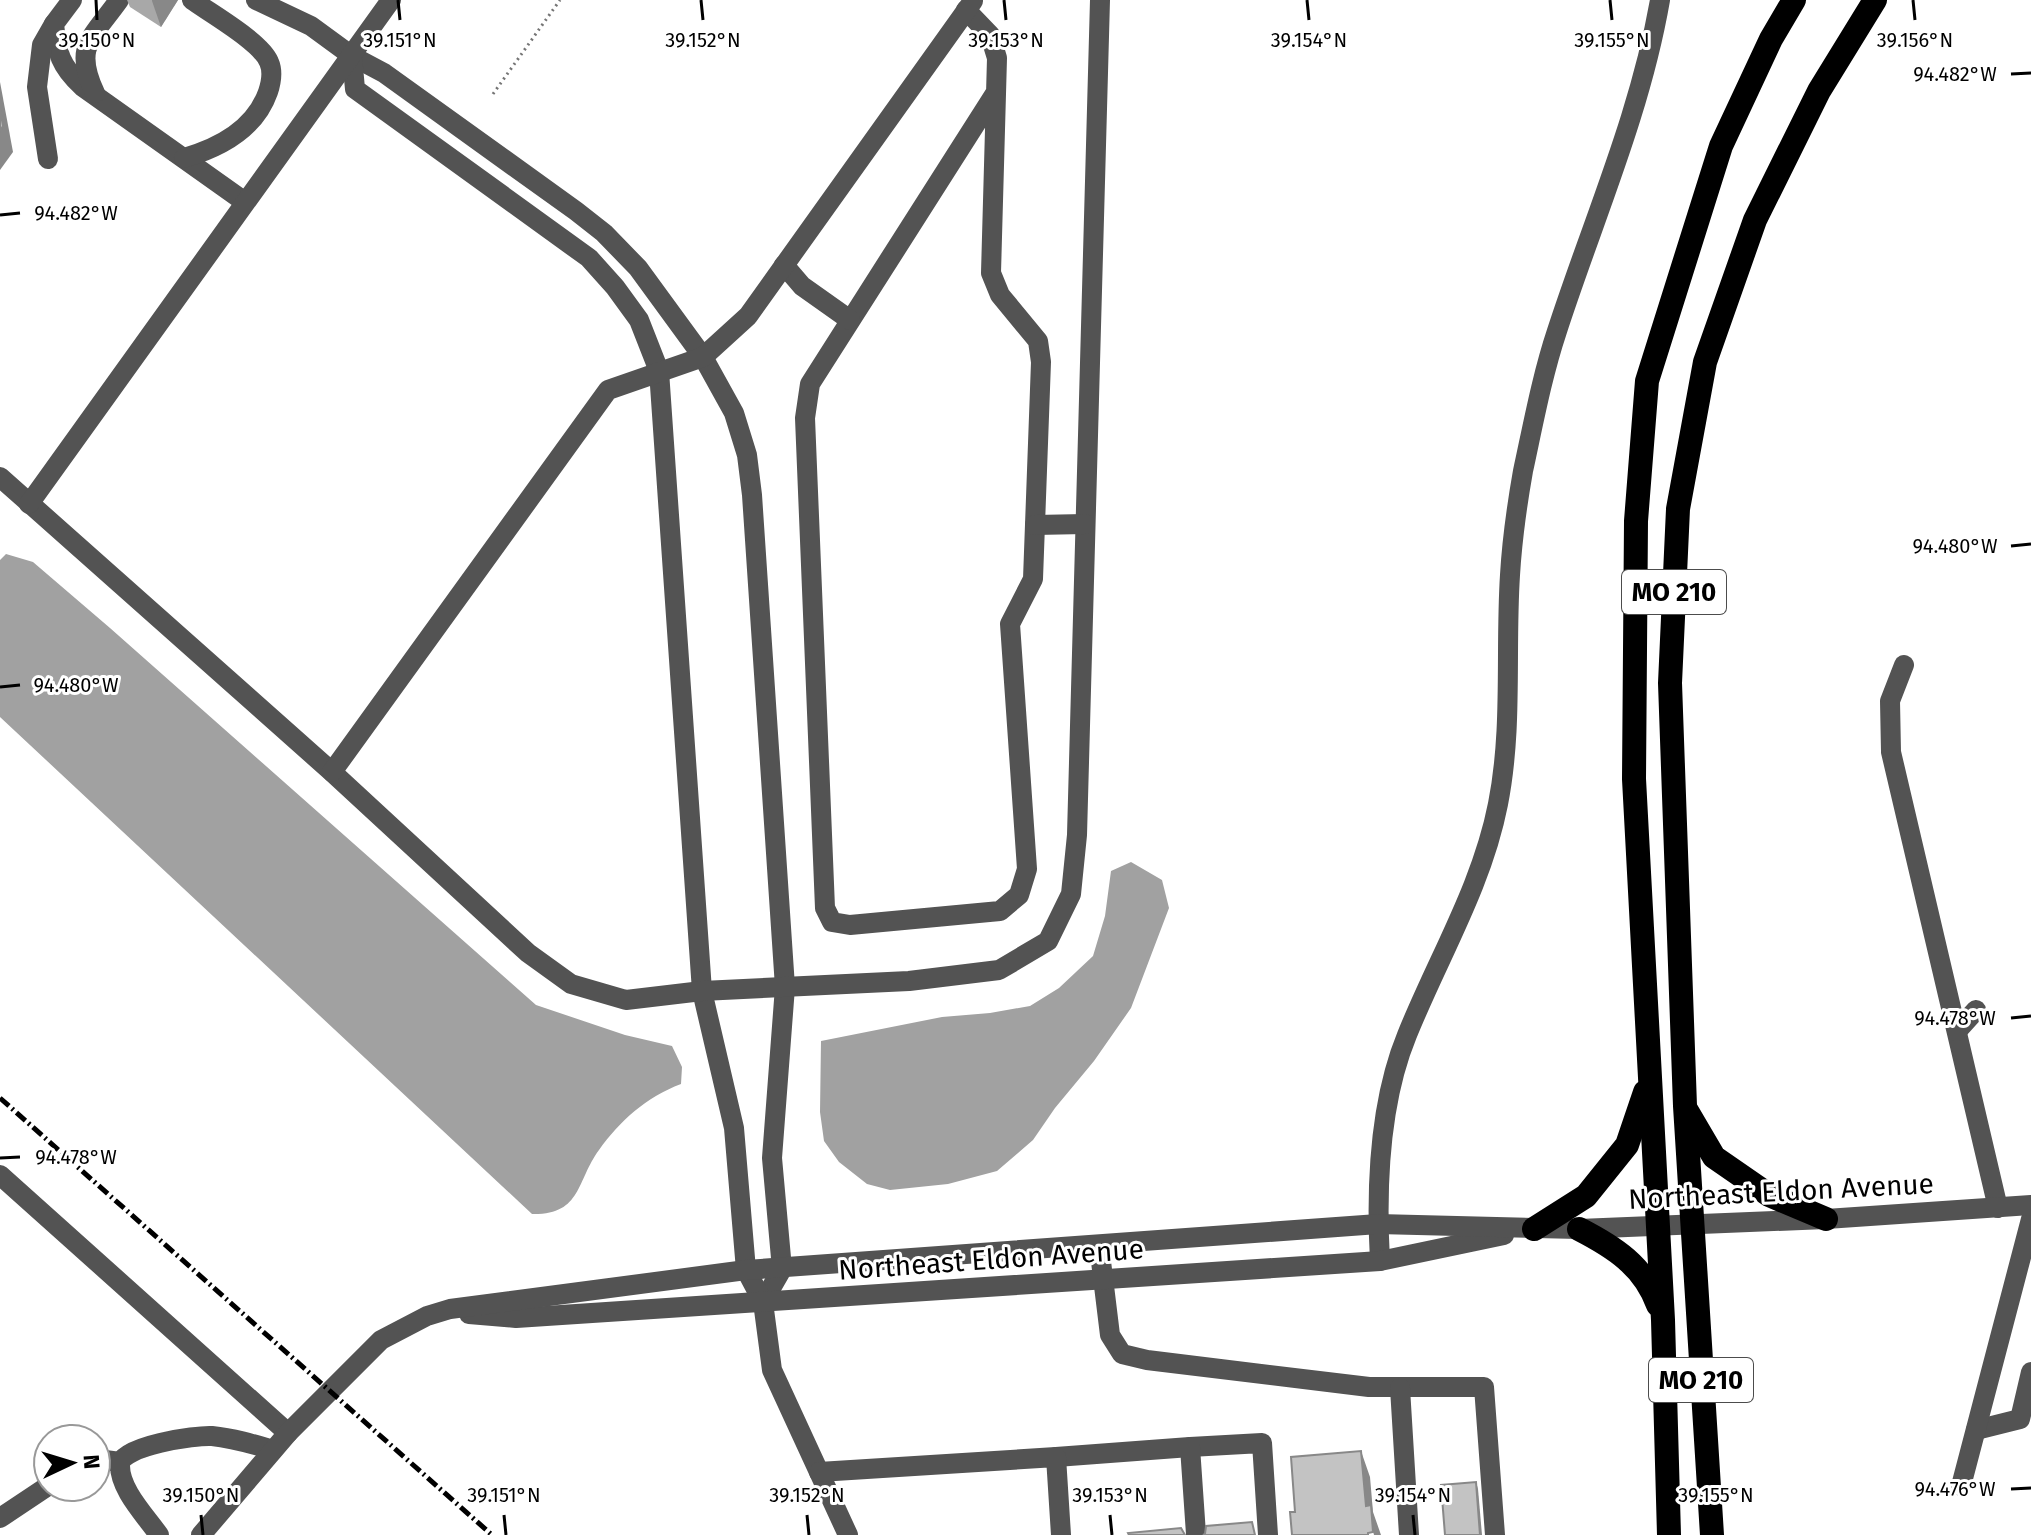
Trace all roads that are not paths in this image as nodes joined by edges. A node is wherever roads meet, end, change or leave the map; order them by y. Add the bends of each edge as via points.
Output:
1 (72, 0) edge
2 (119, 0) edge
3 (192, 0) edge
4 (256, 0) edge
5 (391, 0) edge
6 (1100, 0) edge
7 (1660, 0) edge
8 (1794, 0) edge
9 (1875, 0) edge
10 (970, 5) edge
11 (54, 24) junction
12 (352, 56) junction
13 (996, 92) junction
14 (97, 97) junction
15 (184, 158) junction
16 (48, 159) dead end
17 (245, 202) junction
18 (784, 265) junction
19 (850, 320) junction
20 (703, 357) junction
21 (659, 371) junction
22 (0, 477) edge
23 (29, 504) junction
24 (1085, 524) junction
25 (1035, 525) junction
26 (1904, 665) dead end
27 (332, 772) junction
28 (785, 987) junction
29 (702, 991) junction
30 (1976, 1010) dead end
31 (1957, 1031) junction
32 (1650, 1078) junction
33 (1685, 1106) junction
34 (0, 1175) edge
35 (2031, 1205) edge
36 (1998, 1208) junction
37 (1826, 1219) junction
38 (2031, 1219) edge
39 (1378, 1224) junction
40 (1691, 1225) junction
41 (1658, 1227) junction
42 (1534, 1229) junction
43 (1579, 1229) junction
44 (1099, 1245) junction
45 (1380, 1261) junction
46 (2026, 1265) edge
47 (782, 1269) junction
48 (746, 1270) junction
49 (1102, 1280) junction
50 (763, 1302) junction
51 (450, 1309) junction
52 (1663, 1320) junction
53 (2031, 1372) edge
54 (1400, 1388) junction
55 (1976, 1430) junction
56 (288, 1433) junction
57 (1190, 1447) junction
58 (273, 1450) junction
59 (1056, 1457) junction
60 (112, 1461) edge
61 (120, 1462) junction
62 (819, 1472) junction
63 (1961, 1486) dead end
64 (32, 1497) edge
65 (0, 1518) edge
66 (1196, 1534) edge
67 (159, 1535) edge
68 (201, 1535) edge
69 (848, 1535) edge
70 (1061, 1535) edge
71 (1268, 1535) edge
72 (1409, 1535) edge
73 (1495, 1535) edge
74 (1669, 1535) edge
75 (1712, 1535) edge

1 - 11 street
2 - 14 street via 85,47 84,70
3 - 15 street via 252,42 269,62 271,80 264,104 249,122 227,141
4 - 12 street via 311,26
5 - 12 street
6 - 24 street
7 - 39 street via 1638,100 1556,334 1540,395 1510,575 1508,728 1498,805 1479,874 1405,1038 1384,1119
8 - 32 highway, MO 210 via 1721,146 1647,381 1636,521 1634,779
9 - 33 highway, MO 210 via 1819,91 1755,220 1705,362 1678,509 1670,683
10 - 13 street via 990,35 997,58
10 - 18 street
11 - 14 street via 57,51 68,73
11 - 16 street via 42,45 37,87
12 - 17 street
12 - 20 street via 384,73 604,233 638,268
12 - 21 street via 355,89 589,258 639,320
13 - 19 street
13 - 25 street via 991,273 1000,295 1038,341
14 - 15 street
15 - 17 street
17 - 23 street
18 - 19 street via 802,286
18 - 20 street via 748,316
19 - 25 street via 810,384 805,418 825,908 832,922 850,925 1000,911 1019,895 1027,869 1010,624 1033,579
20 - 21 street
20 - 28 street via 734,413 747,455
21 - 27 street via 608,390
21 - 29 street
22 - 23 street
23 - 27 street
24 - 25 street
24 - 28 street via 1077,835 1071,894 1048,941 999,970
26 - 31 street via 1890,701 1891,752
27 - 29 street via 528,953 571,984 626,1000
28 - 29 street
28 - 47 street via 772,1158
29 - 48 street via 734,1128
30 - 31 street
31 - 36 street
32 - 41 highway, MO 210
32 - 42 highway via 1627,1145 1586,1196
33 - 37 highway via 1714,1157 1769,1195
33 - 40 highway, MO 210
34 - 56 street
35 - 36 street, Northeast Eldon Avenue
36 - 37 street, Northeast Eldon Avenue
37 - 40 street, Northeast Eldon Avenue
38 - 46 street
39 - 42 street, Northeast Eldon Avenue
39 - 44 street, Northeast Eldon Avenue
39 - 45 street
40 - 41 street, Northeast Eldon Avenue
40 - 75 highway, MO 210
41 - 43 street, Northeast Eldon Avenue
41 - 52 highway, MO 210
42 - 43 street, Northeast Eldon Avenue
42 - 45 street, Northeast Eldon Avenue
43 - 52 highway via 1610,1244 1641,1273
44 - 47 street, Northeast Eldon Avenue
44 - 49 street
45 - 49 street, Northeast Eldon Avenue
46 - 55 street
47 - 48 street, Northeast Eldon Avenue
47 - 50 street
48 - 50 street
48 - 51 street, Northeast Eldon Avenue
49 - 50 street, Northeast Eldon Avenue
49 - 54 street via 1110,1335 1122,1354
50 - 51 street, Northeast Eldon Avenue via 516,1318
50 - 62 street via 772,1370
51 - 56 street, Northeast Eldon Avenue via 381,1340
52 - 74 highway, MO 210
53 - 55 street via 2020,1419
54 - 72 street
54 - 73 street via 1484,1387
55 - 63 street
56 - 58 street, Northeast Eldon Avenue
57 - 59 street
57 - 66 street
57 - 71 street via 1262,1443
58 - 61 street via 207,1435 138,1448
58 - 68 street, Northeast Eldon Avenue
59 - 62 street
59 - 70 street
60 - 61 street
61 - 67 street via 123,1483
62 - 69 street
64 - 65 street

